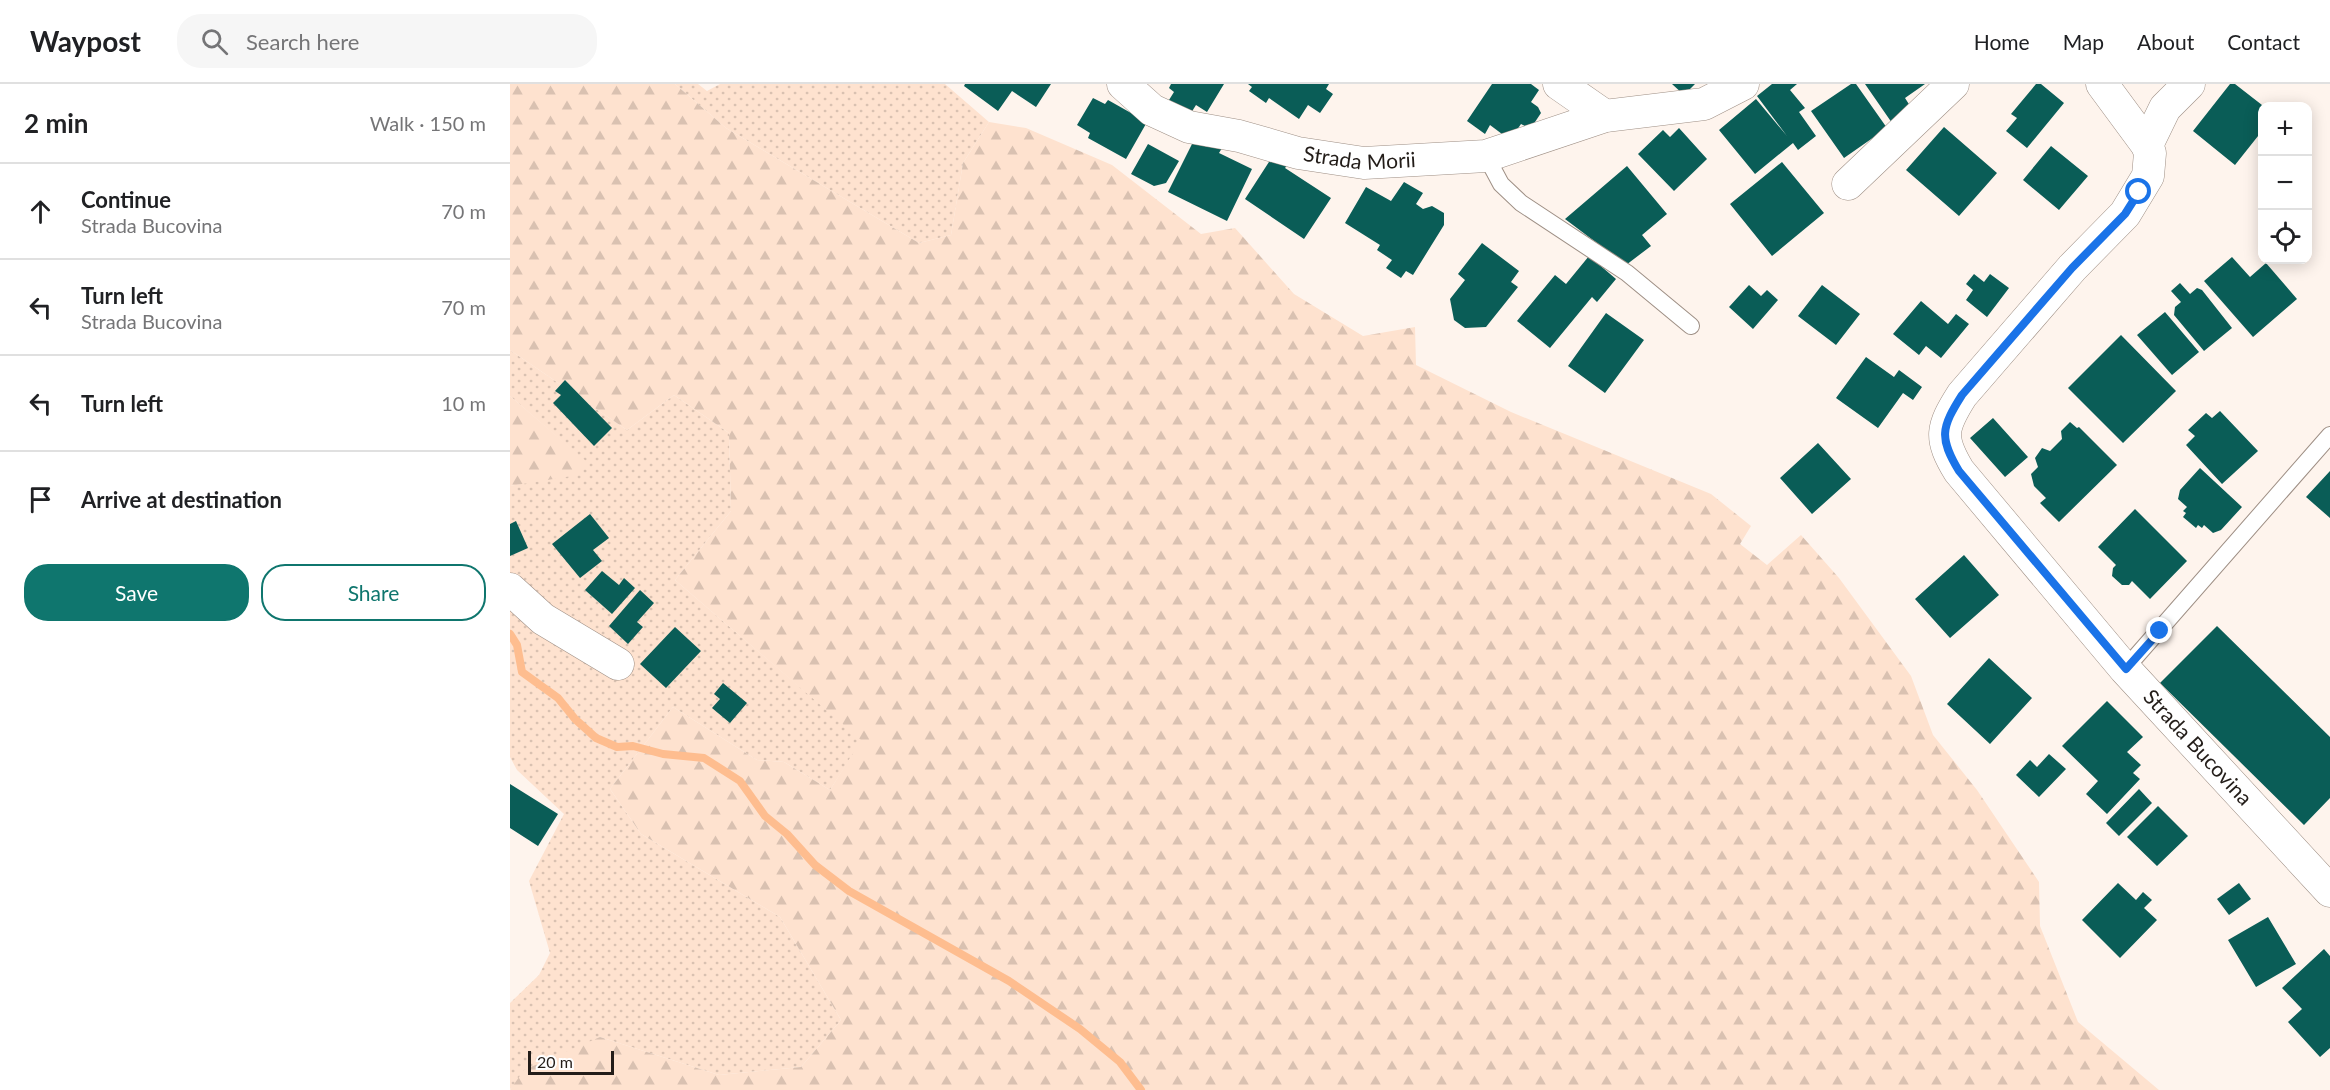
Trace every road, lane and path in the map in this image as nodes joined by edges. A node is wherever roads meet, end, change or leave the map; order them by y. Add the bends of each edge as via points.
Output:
1 (1123, 84) edge
2 (1559, 84) edge
3 (1743, 84) edge
4 (1953, 84) edge
5 (2102, 84) edge
6 (2189, 84) edge
7 (1605, 116) junction
8 (2147, 145) junction
9 (1486, 156) junction
10 (1848, 184) dead end
11 (1690, 326) dead end
12 (2330, 435) edge
13 (510, 589) edge
14 (618, 664) dead end
15 (2126, 669) junction
16 (2330, 891) edge

1 - 9 street, Strada Morii via 1152,110 1189,127 1298,153 1364,163
2 - 7 street
3 - 7 street, Strada Morii via 1704,104
4 - 10 street
5 - 8 street
6 - 8 street, Strada Bucovina via 2165,108
7 - 9 street, Strada Morii
8 - 15 street, Strada Bucovina via 2148,176 2125,214 2072,268 1962,395 1943,437 1959,471
9 - 11 lane via 1501,184 1521,202 1627,273
12 - 15 lane
13 - 14 street via 543,619
15 - 16 street, Strada Bucovina

